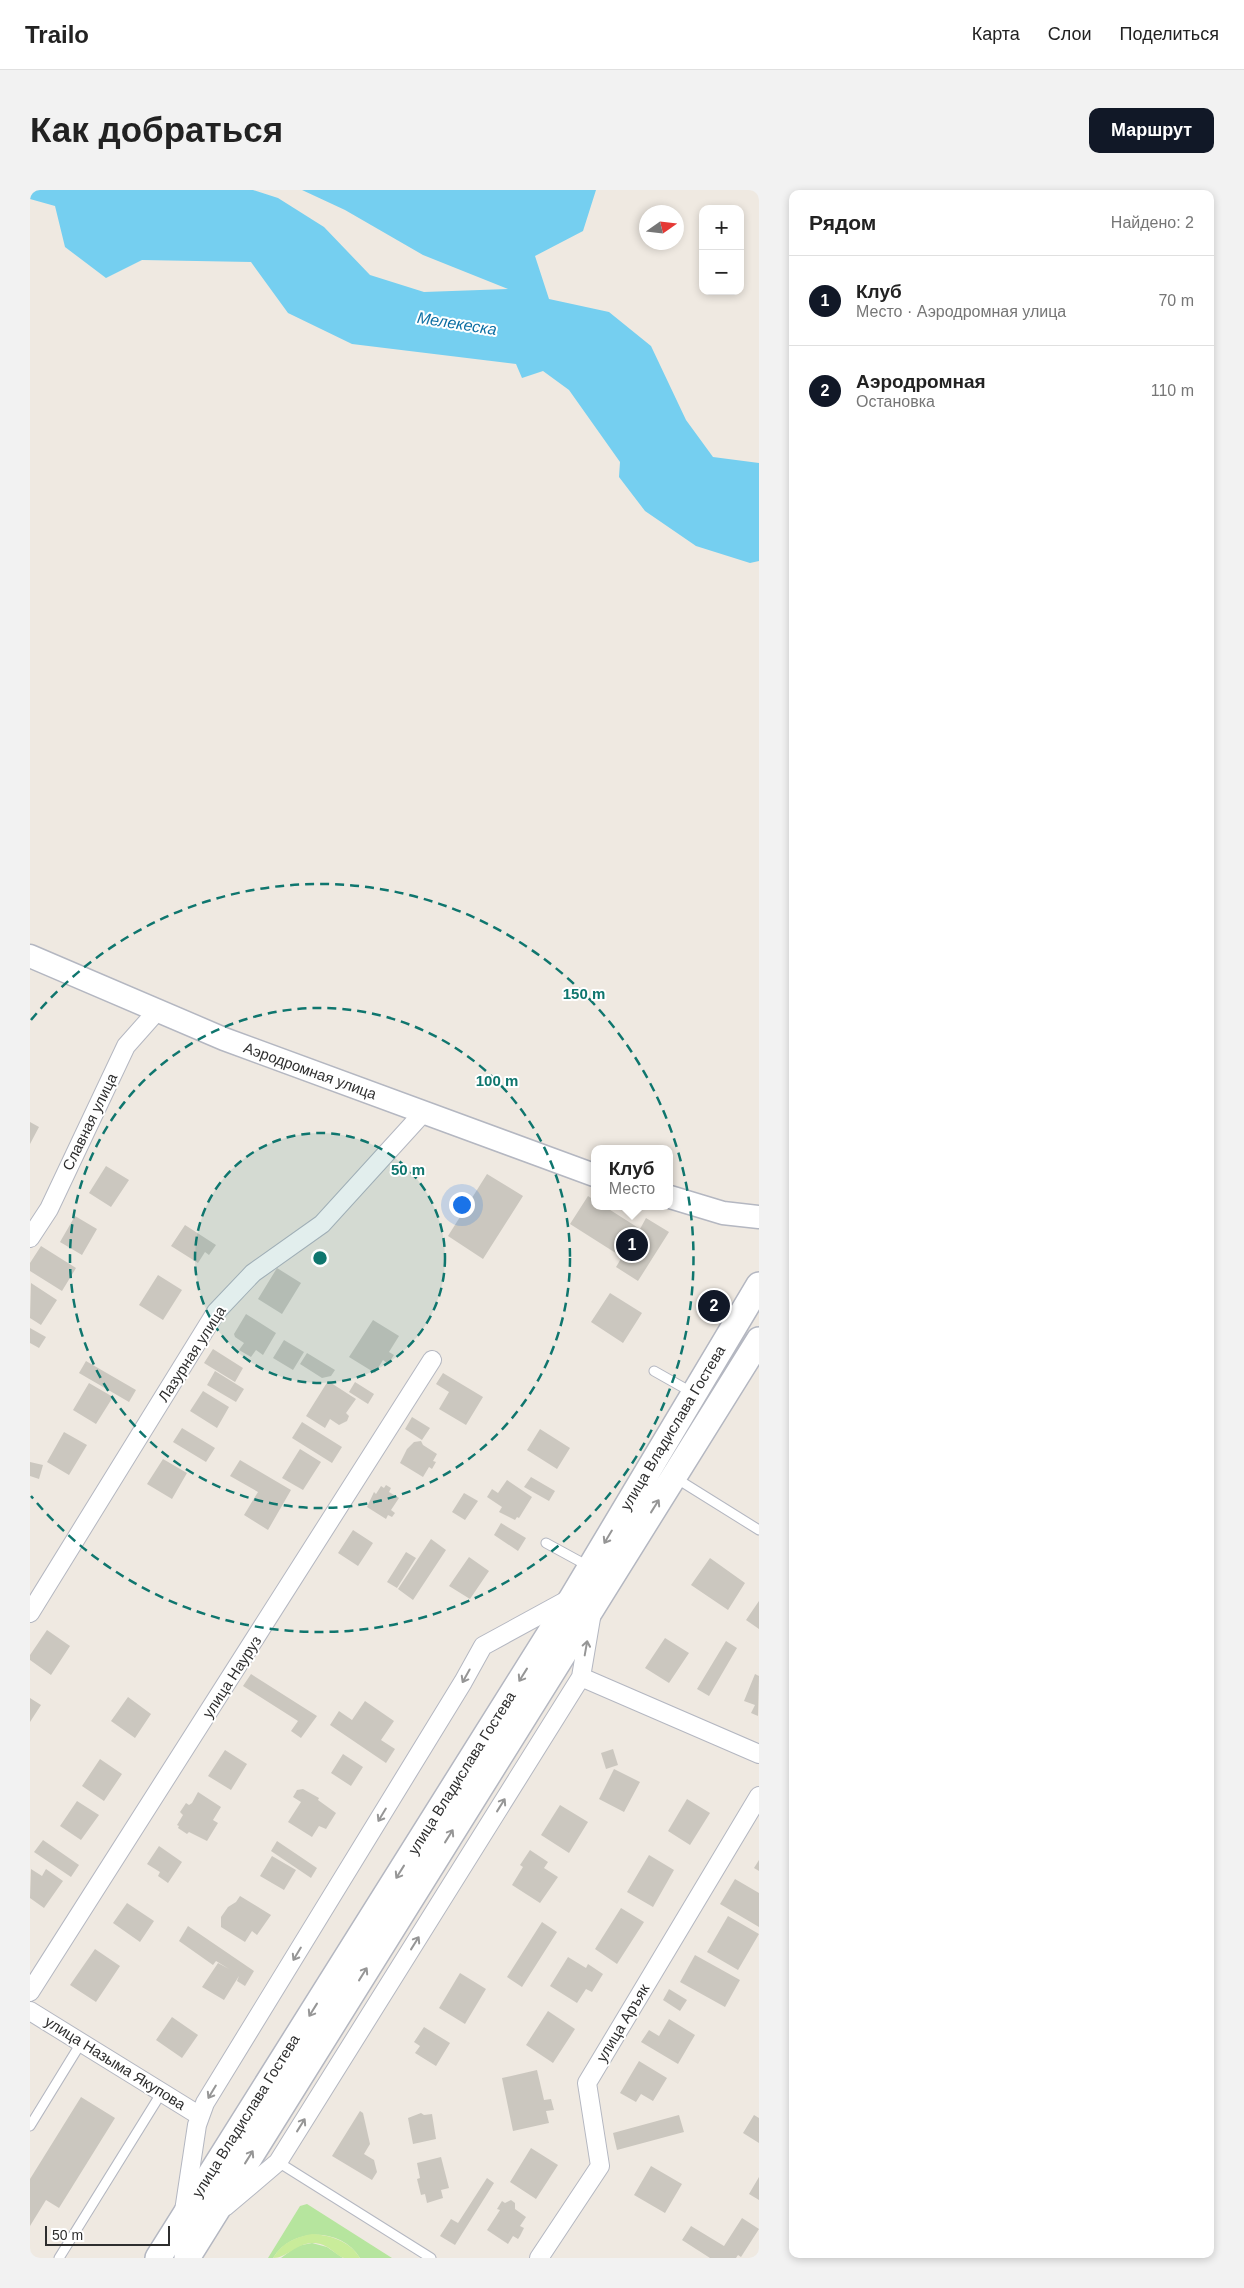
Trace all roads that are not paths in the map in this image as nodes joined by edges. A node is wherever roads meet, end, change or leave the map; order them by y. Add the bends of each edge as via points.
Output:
1 (30, 956) edge
2 (158, 1010) junction
3 (423, 1113) junction
4 (591, 1174) edge
5 (673, 1198) edge
6 (759, 1217) edge
7 (30, 1238) edge
8 (759, 1285) edge
9 (759, 1340) edge
10 (432, 1360) dead end
11 (654, 1371) dead end
12 (694, 1394) junction
13 (673, 1477) junction
14 (759, 1530) edge
15 (546, 1543) dead end
16 (590, 1567) junction
17 (582, 1601) junction
18 (30, 1613) edge
19 (581, 1677) junction
20 (759, 1754) edge
21 (759, 1796) edge
22 (30, 1992) edge
23 (30, 2011) edge
24 (81, 2042) junction
25 (162, 2092) junction
26 (200, 2116) junction
27 (30, 2126) edge
28 (278, 2162) junction
29 (183, 2218) junction
30 (208, 2222) junction
31 (59, 2258) edge
32 (158, 2258) edge
33 (187, 2258) edge
34 (431, 2258) edge
35 (539, 2258) edge

1 - 2 street, Аэродромная улица
2 - 3 street, Аэродромная улица via 224,1039
2 - 7 street, Славная улица via 126,1046 48,1209
3 - 4 street, Аэродромная улица
3 - 18 street, Лазурная улица via 322,1224 253,1273 216,1312
5 - 6 street via 723,1213
8 - 12 main road, улица Владислава Гостева
9 - 13 main road, улица Владислава Гостева
10 - 22 street, улица Науруз
11 - 12 lane
12 -> 16 main road, улица Владислава Гостева
13 - 14 lane
17 -> 13 main road, улица Владислава Гостева
15 - 16 lane
16 - 17 main road, улица Владислава Гостева
19 -> 17 street
17 -> 26 street via 483,1646
17 -> 29 main road, улица Владислава Гостева
30 -> 17 main road, улица Владислава Гостева
19 - 20 street
28 -> 19 street
21 - 35 street, улица Аръяк via 587,2083 600,2166
23 - 24 street, улица Назыма Якупова
24 - 25 street, улица Назыма Якупова
24 - 27 lane
25 - 26 street, улица Назыма Якупова
25 - 31 lane
26 - 29 street
28 - 30 street
28 - 34 lane
29 - 32 main road, улица Владислава Гостева
30 - 33 main road, улица Владислава Гостева

